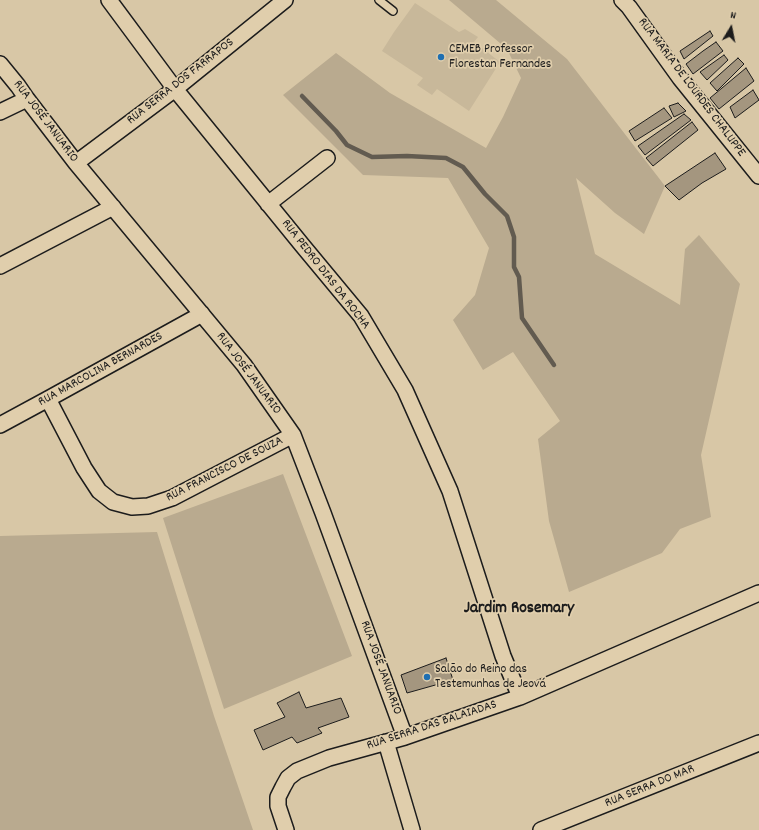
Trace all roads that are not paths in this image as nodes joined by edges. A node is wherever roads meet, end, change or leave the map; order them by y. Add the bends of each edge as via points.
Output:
1 (109, 0) edge
2 (285, 0) edge
3 (379, 0) edge
4 (622, 0) edge
5 (393, 11) dead end
6 (0, 64) edge
7 (175, 89) junction
8 (27, 99) junction
9 (0, 112) edge
10 (327, 158) dead end
11 (76, 163) junction
12 (759, 176) edge
13 (268, 204) junction
14 (113, 207) junction
15 (0, 266) edge
16 (202, 314) junction
17 (48, 399) junction
18 (0, 425) edge
19 (293, 436) junction
20 (759, 593) edge
21 (520, 697) junction
22 (405, 737) junction
23 (386, 742) junction
24 (759, 743) edge
25 (286, 830) edge
26 (412, 830) edge
27 (541, 830) edge

1 - 7 street, RUA PEDRO DIAS DA ROCHA
2 - 7 street, RUA SERRA DOS FARRAPOS
3 - 5 lane
4 - 12 street, RUA MARIA DE LOURDES CHALUPPE via 680,78
6 - 8 street, RUA JOSÉ JANUARIO
7 - 11 street, RUA SERRA DOS FARRAPOS
7 - 13 street, RUA PEDRO DIAS DA ROCHA
8 - 9 street
8 - 11 street, RUA JOSÉ JANUARIO
10 - 13 street
11 - 14 street, RUA JOSÉ JANUARIO
13 - 21 street, RUA PEDRO DIAS DA ROCHA via 361,316 405,390 450,492 503,656
14 - 15 street
14 - 16 street, RUA JOSÉ JANUARIO
16 - 17 street, RUA MARCOLINA BERNARDES
16 - 19 street, RUA JOSÉ JANUARIO via 244,365
17 - 18 street, RUA MARCOLINA BERNARDES
17 - 19 street, RUA FRANCISCO DE SOUZA via 99,491 113,502 132,507 148,506 172,498
19 - 22 street, RUA JOSÉ JANUARIO
20 - 21 street, RUA SERRA DAS BALAIADAS
21 - 22 street, RUA SERRA DAS BALAIADAS
22 - 23 street, RUA SERRA DAS BALAIADAS
23 - 25 street, RUA SERRA DAS BALAIADAS via 329,758 297,771 288,778 278,797 278,806
23 - 26 street
24 - 27 street, RUA SERRA DO MAR

